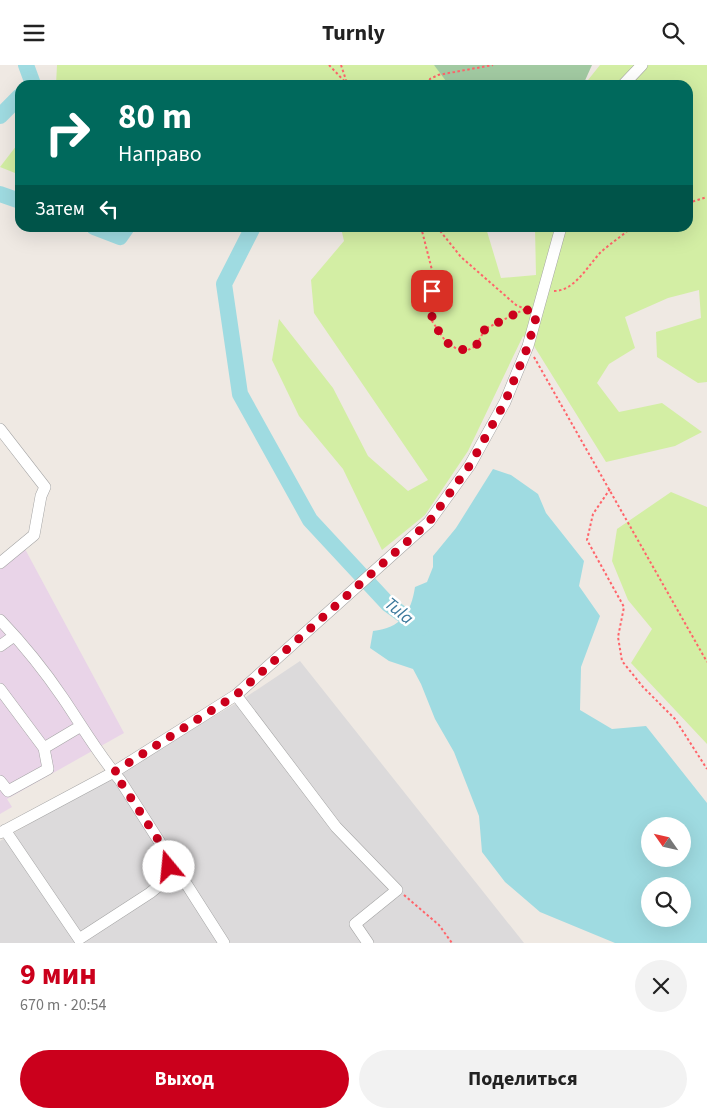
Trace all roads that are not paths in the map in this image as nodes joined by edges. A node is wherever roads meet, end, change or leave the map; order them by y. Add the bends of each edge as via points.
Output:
1 (642, 65) edge
2 (627, 80) edge
3 (560, 232) edge
4 (0, 429) edge
5 (0, 563) edge
6 (0, 620) edge
7 (14, 635) junction
8 (0, 646) edge
9 (0, 689) edge
10 (236, 695) junction
11 (81, 726) junction
12 (44, 748) junction
13 (114, 772) junction
14 (0, 781) edge
15 (3, 831) edge
16 (170, 858) junction
17 (224, 943) edge
18 (368, 943) edge

1 - 2 street
3 - 10 street via 528,346 505,402 470,465 429,522
4 - 5 street via 45,487 34,535
6 - 7 street
7 - 8 street
7 - 11 street
9 - 12 street
10 - 13 street
10 - 18 street via 336,827 397,890 355,924
11 - 12 street
11 - 13 street
12 - 14 street via 48,769 8,791
13 - 15 street
13 - 16 street
15 - 16 street via 79,939 161,884
16 - 17 street

